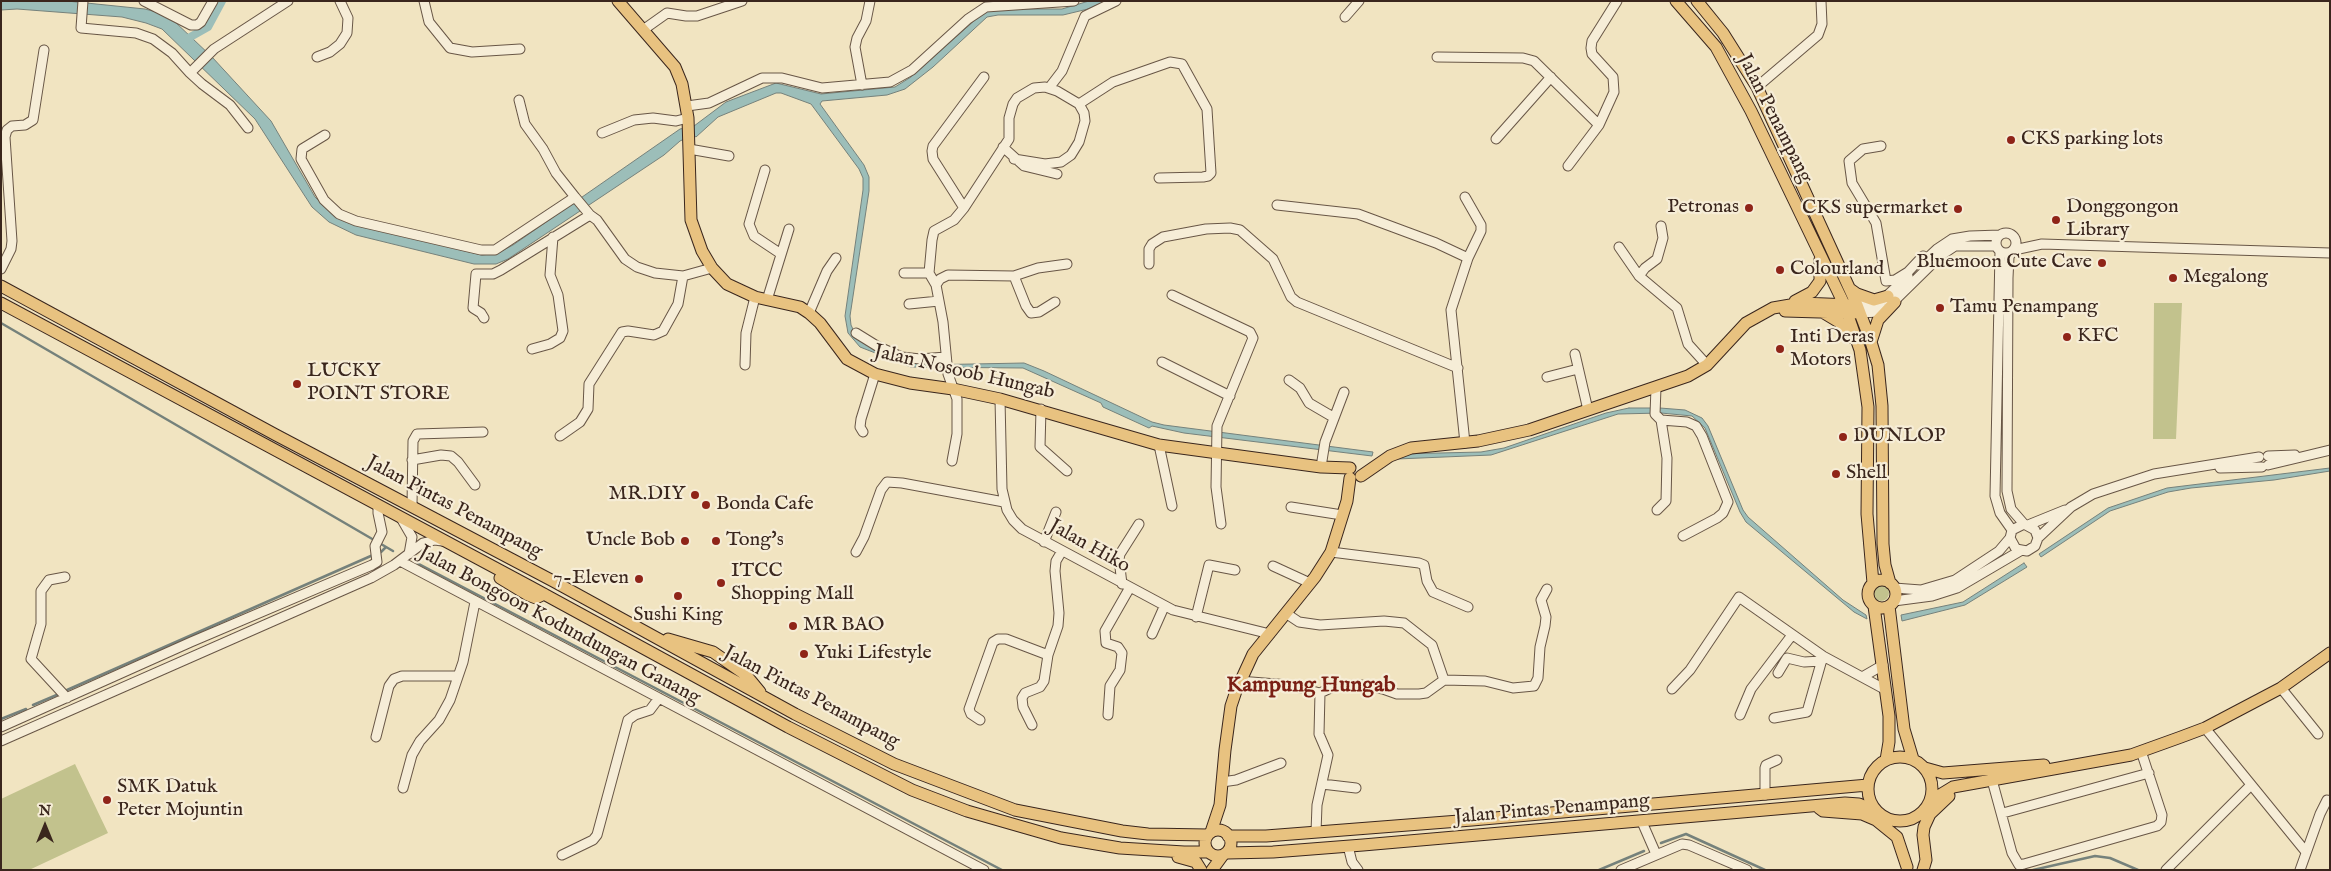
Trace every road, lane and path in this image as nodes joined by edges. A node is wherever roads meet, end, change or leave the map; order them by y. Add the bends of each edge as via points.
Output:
1 (83, 1) edge
2 (144, 1) edge
3 (213, 1) edge
4 (288, 1) edge
5 (340, 1) edge
6 (424, 1) edge
7 (618, 1) edge
8 (742, 1) edge
9 (870, 1) edge
10 (1074, 1) edge
11 (1116, 1) edge
12 (1359, 1) edge
13 (1617, 1) edge
14 (1676, 1) edge
15 (1697, 1) edge
16 (1821, 1) edge
17 (1345, 18) dead end
18 (643, 30) junction
19 (44, 50) dead end
20 (520, 50) dead end
21 (317, 57) dead end
22 (1437, 57) dead end
23 (193, 71) junction
24 (984, 77) dead end
25 (1551, 78) junction
26 (862, 85) junction
27 (1757, 87) junction
28 (1050, 88) junction
29 (519, 100) dead end
30 (1079, 104) junction
31 (688, 116) junction
32 (1599, 125) junction
33 (248, 128) dead end
34 (602, 133) dead end
35 (325, 135) dead end
36 (1496, 138) dead end
37 (689, 145) junction
38 (1881, 146) dead end
39 (1003, 147) junction
40 (729, 156) dead end
41 (1014, 158) junction
42 (1568, 166) dead end
43 (766, 170) dead end
44 (1057, 174) dead end
45 (1159, 178) dead end
46 (575, 197) junction
47 (1466, 197) dead end
48 (1277, 205) dead end
49 (964, 208) junction
50 (588, 213) junction
51 (1662, 226) dead end
52 (789, 229) dead end
53 (1984, 235) junction
54 (2000, 235) junction
55 (2012, 235) junction
56 (553, 237) junction
57 (1816, 242) junction
58 (2042, 244) junction
59 (1619, 247) dead end
60 (1998, 248) junction
61 (2013, 251) junction
62 (2330, 252) edge
63 (781, 254) junction
64 (1923, 256) dead end
65 (836, 258) dead end
66 (1468, 258) junction
67 (1067, 264) dead end
68 (1150, 264) dead end
69 (712, 268) junction
70 (1, 269) edge
71 (904, 273) dead end
72 (929, 273) junction
73 (683, 276) junction
74 (1014, 276) junction
75 (1639, 276) junction
76 (1841, 281) junction
77 (936, 285) junction
78 (1, 286) edge
79 (1172, 294) dead end
80 (755, 298) junction
81 (1891, 299) junction
82 (767, 300) junction
83 (939, 301) junction
84 (1, 302) edge
85 (1054, 302) dead end
86 (909, 304) dead end
87 (1787, 304) junction
88 (1846, 308) junction
89 (1859, 309) junction
90 (1820, 311) junction
91 (809, 312) junction
92 (1754, 317) junction
93 (484, 318) dead end
94 (856, 333) dead end
95 (1857, 342) junction
96 (1871, 342) junction
97 (532, 349) dead end
98 (1575, 354) dead end
99 (946, 359) junction
100 (1162, 362) dead end
101 (745, 365) dead end
102 (1707, 365) junction
103 (1458, 368) junction
104 (1578, 369) junction
105 (875, 374) junction
106 (1547, 377) dead end
107 (1289, 380) dead end
108 (1656, 388) junction
109 (953, 389) junction
110 (1344, 392) dead end
111 (1230, 396) junction
112 (1000, 399) junction
113 (1041, 410) junction
114 (1588, 410) junction
115 (1656, 413) junction
116 (1333, 417) junction
117 (483, 432) dead end
118 (863, 432) dead end
119 (560, 436) dead end
120 (1465, 443) junction
121 (1159, 444) junction
122 (1216, 450) junction
123 (2330, 450) edge
124 (412, 460) junction
125 (952, 461) dead end
126 (1323, 463) junction
127 (1067, 471) dead end
128 (1354, 474) junction
129 (474, 485) dead end
130 (1004, 502) junction
131 (378, 506) junction
132 (412, 506) junction
133 (1172, 506) dead end
134 (1291, 507) dead end
135 (2071, 507) junction
136 (1657, 510) dead end
137 (1056, 512) dead end
138 (1342, 515) junction
139 (400, 517) junction
140 (1139, 524) dead end
141 (1221, 524) dead end
142 (2026, 524) junction
143 (2011, 534) junction
144 (1683, 536) dead end
145 (2038, 538) junction
146 (1044, 542) junction
147 (449, 543) junction
148 (1062, 551) junction
149 (2020, 551) junction
150 (856, 552) dead end
151 (1331, 552) junction
152 (409, 554) junction
153 (400, 561) junction
154 (1273, 566) dead end
155 (529, 568) junction
156 (1234, 570) dead end
157 (65, 577) dead end
158 (1310, 583) junction
159 (1873, 583) junction
160 (1892, 585) junction
161 (1126, 586) junction
162 (1547, 589) dead end
163 (544, 594) junction
164 (475, 602) junction
165 (1892, 603) junction
166 (1874, 606) junction
167 (1164, 607) junction
168 (1468, 608) dead end
169 (1287, 614) junction
170 (1196, 617) junction
171 (650, 634) junction
172 (1152, 634) dead end
173 (1270, 634) junction
174 (1792, 635) junction
175 (191, 642) junction
176 (705, 649) junction
177 (2330, 653) edge
178 (200, 654) junction
179 (1048, 655) junction
180 (689, 656) junction
181 (1822, 659) junction
182 (1884, 665) junction
183 (1778, 673) dead end
184 (695, 675) junction
185 (458, 676) junction
186 (1864, 676) junction
187 (1444, 680) junction
188 (1239, 681) junction
189 (2280, 688) junction
190 (1672, 689) dead end
191 (1886, 690) junction
192 (83, 692) junction
193 (1320, 692) junction
194 (763, 696) junction
195 (67, 698) junction
196 (659, 698) junction
197 (89, 702) junction
198 (1740, 714) dead end
199 (1108, 715) dead end
200 (1774, 718) dead end
201 (980, 720) dead end
202 (1032, 725) dead end
203 (1, 727) edge
204 (2205, 728) junction
205 (2318, 734) dead end
206 (376, 737) dead end
207 (1, 741) edge
208 (2140, 751) junction
209 (1913, 759) junction
210 (1777, 760) dead end
211 (1886, 760) junction
212 (1281, 763) dead end
213 (1925, 768) junction
214 (2149, 773) junction
215 (1992, 780) junction
216 (1222, 782) junction
217 (1980, 782) junction
218 (1322, 784) junction
219 (1868, 785) junction
220 (2251, 785) junction
221 (402, 788) dead end
222 (1356, 788) dead end
223 (1765, 795) junction
224 (2329, 799) edge
225 (1930, 801) junction
226 (1220, 805) junction
227 (1815, 805) junction
228 (1922, 812) junction
229 (2003, 813) junction
230 (1881, 814) junction
231 (1642, 822) junction
232 (1316, 832) junction
233 (1210, 833) junction
234 (1227, 834) junction
235 (1348, 846) junction
236 (1132, 849) junction
237 (1208, 852) junction
238 (2306, 852) junction
239 (1225, 854) junction
240 (1656, 854) junction
241 (562, 856) dead end
242 (1907, 868) edge
243 (984, 870) edge
244 (1201, 870) edge
245 (1212, 870) edge
246 (1358, 870) edge
247 (1621, 870) edge
248 (1747, 870) edge
249 (1921, 870) edge
250 (2166, 870) edge
251 (2300, 870) edge

1 - 23 street via 81,28 136,33 154,38
2 - 3 street via 191,26 201,22
4 - 23 street via 214,49
5 - 21 street via 348,18 347,33 330,52
6 - 20 street via 429,22 450,48 472,52
7 - 18 main road, Jalan Nosoob Hungab
8 - 18 street via 698,16 667,13
9 - 26 street via 855,48
10 - 26 street via 986,7 977,11 898,80
11 - 28 street via 1085,16 1062,71
12 - 17 street
13 - 32 street via 1592,41 1592,54 1615,82 1611,102
14 - 57 main road, Jalan Penampang via 1716,48 1751,110
15 - 27 main road, Jalan Penampang via 1723,33
16 - 27 street via 1822,24 1818,35
18 - 31 main road, Jalan Nosoob Hungab via 675,67
19 - 70 street via 34,120 12,126 5,137 12,241
22 - 25 street via 1529,59 1534,60
23 - 33 street via 230,105
24 - 49 street via 932,146 933,159
25 - 32 street
25 - 36 street
26 - 31 street via 822,88 782,78 762,78
27 - 76 main road, Jalan Penampang
28 - 30 street
28 - 39 street via 1034,88 1017,98 1010,111 1009,139
29 - 46 street via 525,124 556,174
30 - 41 street via 1085,121 1072,155 1061,162 1045,164
30 - 45 street via 1113,82 1161,64 1176,61 1182,64 1207,109 1211,173 1208,176
31 - 34 street via 676,121 634,120
31 - 37 main road, Jalan Nosoob Hungab
32 - 42 street
35 - 46 street via 302,149 300,159 324,200 339,214 356,221 481,250 495,250
37 - 40 street
37 - 69 main road, Jalan Nosoob Hungab via 691,220
38 - 64 street via 1863,150 1849,161 1852,183 1876,223 1886,281 1908,272
39 - 41 street
39 - 49 street
41 - 44 street via 1024,166
43 - 63 street via 749,224 754,236
46 - 50 street
47 - 66 street via 1481,225 1481,232
48 - 66 street via 1358,214
49 - 72 street via 954,220 934,231
50 - 56 street
50 - 73 street via 598,220 616,249 630,263 649,272
51 - 75 street via 1663,238 1656,259
52 - 63 street
53 - 54 street
53 - 60 street
53 - 81 street via 1960,237 1944,244
54 - 55 street
54 - 60 street
55 - 58 street
55 - 61 street via 2016,243
56 - 93 street via 493,274 476,274 473,308
56 - 97 street via 550,275 558,294 564,331 550,344
57 - 76 main road, Jalan Penampang
57 - 87 main road via 1822,265 1820,281 1812,292
58 - 61 street
58 - 62 street
59 - 75 street
60 - 61 street via 2006,253
60 - 81 street via 1962,245 1949,250
60 - 143 street via 1995,496
61 - 142 street via 2009,257 2008,278 2007,491 2011,509
63 - 82 street
65 - 91 street
66 - 103 street via 1450,310
67 - 74 street via 1038,268
68 - 103 street via 1149,250 1163,237 1193,231 1240,230 1273,259 1297,302
69 - 73 street
69 - 80 main road, Jalan Nosoob Hungab via 727,284
71 - 72 street
72 - 77 street
73 - 119 street via 678,304 663,331 654,335 622,332 589,384 588,409 580,422
74 - 77 street via 948,275
74 - 85 street via 1031,313 1039,312
75 - 102 street via 1677,308 1688,344
76 - 81 main road via 1857,294 1874,300
76 - 88 main road, Jalan Penampang
76 - 89 main road, Jalan Penampang
77 - 83 street
78 - 132 main road, Jalan Pintas Penampang
79 - 111 street via 1250,332 1253,338
80 - 82 main road, Jalan Nosoob Hungab
80 - 101 street via 746,333
81 - 89 street via 1879,312
81 - 96 main road via 1878,320
82 - 91 main road, Jalan Nosoob Hungab
83 - 86 street
83 - 99 street
84 - 131 main road, Jalan Pintas Penampang
87 - 88 main road
87 - 92 main road
88 - 89 main road
88 - 90 main road
88 - 95 main road, Jalan Penampang
89 - 96 main road, Jalan Penampang
90 - 92 main road via 1784,311
90 - 95 main road via 1846,327
91 - 105 main road, Jalan Nosoob Hungab via 847,359
92 - 102 main road
94 - 99 street via 902,357
95 - 159 main road, Jalan Penampang via 1864,368 1868,407 1867,505
96 - 160 main road, Jalan Penampang via 1878,364 1882,406 1883,544 1885,565
98 - 104 street
99 - 109 street
100 - 111 street
102 - 108 main road
103 - 120 street
104 - 106 street
104 - 114 street
105 - 109 main road, Jalan Nosoob Hungab
105 - 118 street via 861,418
107 - 116 street via 1300,388 1309,403
108 - 114 main road
108 - 115 street
109 - 112 main road, Jalan Nosoob Hungab
109 - 125 street via 957,434
110 - 116 street
111 - 122 street via 1217,426
112 - 113 main road, Jalan Nosoob Hungab
112 - 130 street, Jalan Hiko
113 - 121 main road, Jalan Nosoob Hungab
113 - 127 street via 1040,447
114 - 120 main road via 1529,430
115 - 136 street via 1667,458 1666,501
115 - 144 street via 1696,426 1728,502 1717,518
116 - 126 street via 1325,442
117 - 124 street via 417,434 413,441
120 - 128 main road via 1411,448
121 - 122 main road, Jalan Nosoob Hungab
121 - 133 street
122 - 126 main road, Jalan Nosoob Hungab
122 - 141 street
123 - 135 street via 2154,474 2092,494
124 - 129 street via 451,456
124 - 132 street
126 - 128 main road, Jalan Nosoob Hungab
128 - 138 main road
130 - 146 street, Jalan Hiko via 1022,530
130 - 150 street via 886,482
131 - 139 main road, Jalan Pintas Penampang
131 - 175 street via 382,532 375,546 377,562
132 - 155 main road, Jalan Pintas Penampang
134 - 138 street
135 - 142 street
135 - 145 street
137 - 146 street
138 - 151 main road
139 - 147 main road, Jalan Pintas Penampang
139 - 152 street via 412,537
140 - 161 street via 1120,554
142 - 143 street
142 - 145 street via 2035,530
143 - 149 street via 2013,546
143 - 160 street via 1999,552 1955,580 1920,590
145 - 149 street via 2032,549
146 - 148 street, Jalan Hiko
147 - 152 street via 429,540
147 - 163 main road, Jalan Pintas Penampang
148 - 161 street, Jalan Hiko
148 - 179 street via 1055,571 1058,626
149 - 165 street via 1952,590
151 - 158 main road
151 - 168 street via 1424,565 1433,592
152 - 153 street
153 - 164 street, Jalan Bongoon Kodundungan Ganang
153 - 178 street, Jalan Bongoon Kodundungan Ganang via 371,578
154 - 158 street
155 - 163 main road via 544,587
155 - 171 main road, Jalan Pintas Penampang
156 - 170 street via 1209,565
157 - 195 street via 49,580 41,590 41,624 31,659
158 - 169 main road
159 - 160 main road via 1881,580
159 - 166 main road via 1868,594
160 - 165 main road
161 - 167 street, Jalan Hiko
161 - 199 street via 1105,631 1106,643 1118,647 1122,653 1120,670 1110,686
162 - 187 street via 1541,600 1546,617 1538,678 1534,686 1513,688 1485,681
163 - 184 main road, Jalan Pintas Penampang
164 - 185 street
164 - 196 street, Jalan Bongoon Kodundungan Ganang
165 - 166 main road via 1882,608
165 - 209 main road via 1904,729
166 - 182 main road
167 - 170 street, Jalan Hiko
167 - 172 street
169 - 173 main road
169 - 187 street via 1298,622 1320,625 1404,623 1432,645
170 - 173 street, Jalan Hiko
171 - 176 main road
171 - 180 main road, Jalan Pintas Penampang
173 - 188 main road
174 - 181 street
174 - 190 street via 1739,597 1690,670
174 - 198 street via 1751,689
175 - 178 street
175 - 192 street
176 - 180 main road via 698,649
176 - 194 main road via 746,674
177 - 189 main road
178 - 197 street, Jalan Bongoon Kodundungan Ganang
179 - 201 street via 1006,639 993,642 969,709
179 - 202 street via 1042,685 1024,693 1022,698 1022,708
180 - 184 main road via 688,664
180 - 194 main road, Jalan Pintas Penampang
181 - 183 street via 1804,662 1786,658
181 - 186 street
181 - 200 street via 1807,712
182 - 186 street
182 - 191 main road
184 - 236 main road, Jalan Pintas Penampang via 788,727 921,794 1031,831
185 - 206 street via 402,676 394,679 389,686
185 - 221 street via 439,720 412,755
186 - 191 street
187 - 193 street via 1426,693 1419,694 1397,694 1361,686 1335,686
188 - 193 street via 1280,684
188 - 216 main road via 1231,706
189 - 204 main road
189 - 205 street
191 - 211 main road via 1890,730
192 - 195 street
192 - 197 street
193 - 218 street via 1319,734 1328,755
194 - 233 main road, Jalan Pintas Penampang via 894,764 1015,810 1122,831
195 - 203 street
196 - 241 street via 650,710 628,720 597,835
196 - 243 street, Jalan Bongoon Kodundungan Ganang
197 - 207 street, Jalan Bongoon Kodundungan Ganang
204 - 208 main road
204 - 220 street
208 - 213 main road via 2066,762 1943,773
208 - 214 street
208 - 215 main road via 2088,764
209 - 211 main road via 1895,757
209 - 213 main road
210 - 223 street via 1766,765
211 - 219 main road via 1871,774
212 - 216 street
213 - 225 main road via 1932,784
214 - 229 street
214 - 229 street via 2162,815 2157,826 2019,866 2012,853
215 - 217 main road
215 - 229 street
216 - 226 main road
217 - 225 main road via 1953,787
217 - 249 main road via 1975,788 1950,796 1930,814 1923,835 1926,860
218 - 222 street
218 - 232 street
219 - 223 main road, Jalan Pintas Penampang
219 - 230 main road via 1872,805
220 - 238 street
220 - 250 street
223 - 232 main road, Jalan Pintas Penampang
224 - 238 street
225 - 228 main road
226 - 233 main road
226 - 234 main road
227 - 230 main road, Jalan Pintas Penampang via 1859,804
227 - 231 main road, Jalan Pintas Penampang
227 - 242 main road via 1823,811 1862,814 1876,820 1896,837
228 - 230 main road via 1903,821
228 - 249 main road via 1916,844
230 - 242 main road via 1898,828
231 - 235 main road, Jalan Pintas Penampang
231 - 240 street
232 - 234 main road, Jalan Pintas Penampang via 1266,836
233 - 234 main road via 1218,830
233 - 237 main road via 1205,841
234 - 239 main road via 1230,846
235 - 239 main road, Jalan Pintas Penampang
235 - 246 street
236 - 237 main road, Jalan Pintas Penampang
236 - 244 main road via 1191,859
237 - 239 main road via 1216,856
238 - 251 street
239 - 245 main road
240 - 247 street
240 - 248 street via 1675,846 1689,845

